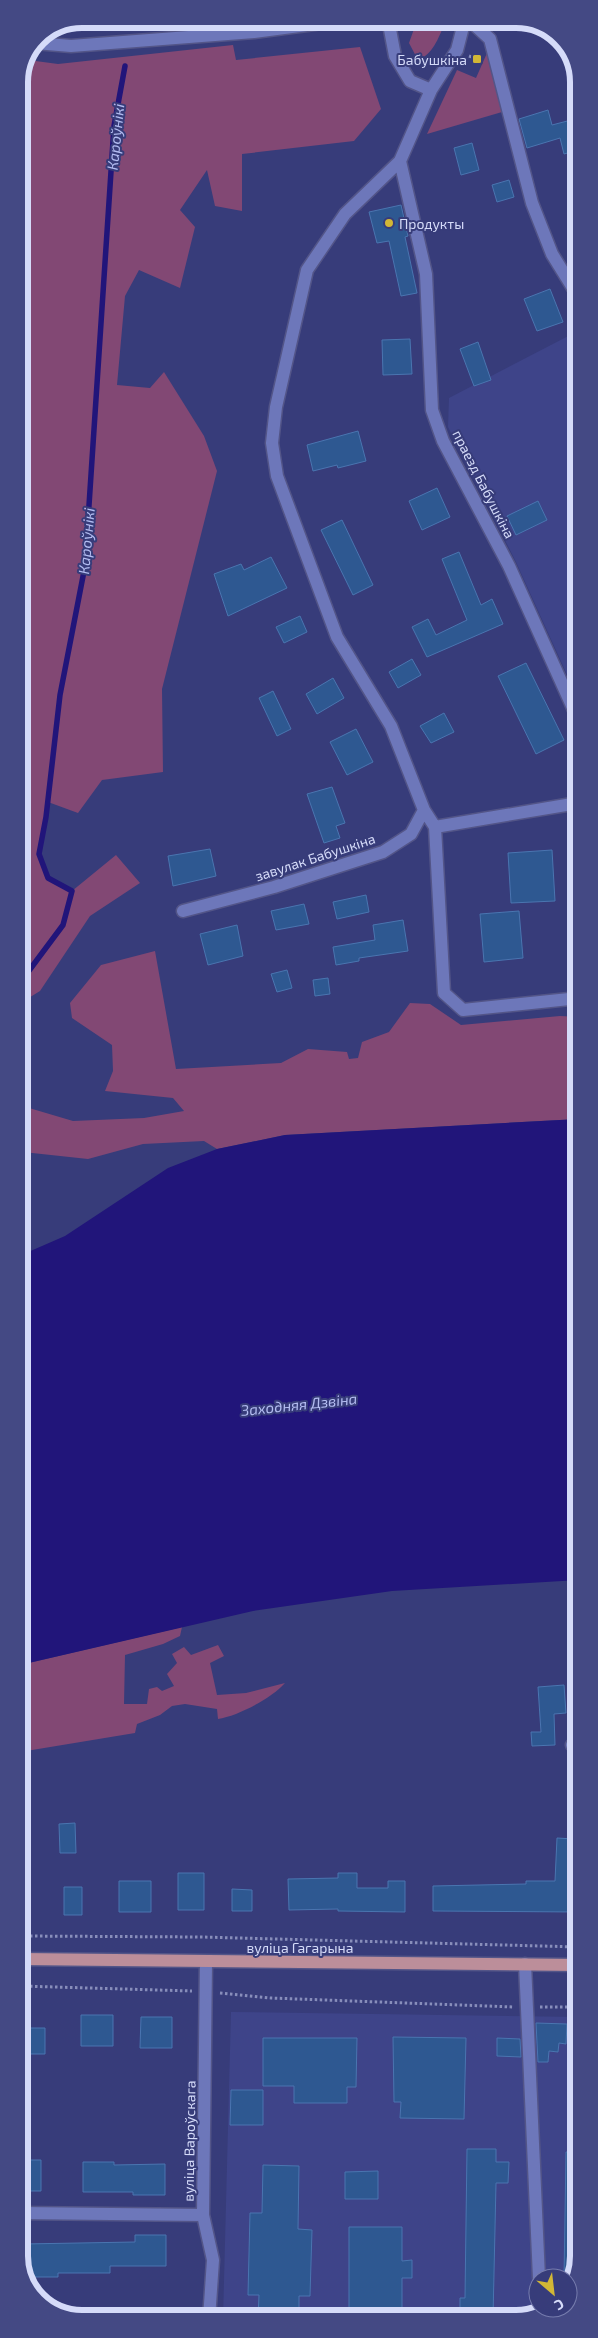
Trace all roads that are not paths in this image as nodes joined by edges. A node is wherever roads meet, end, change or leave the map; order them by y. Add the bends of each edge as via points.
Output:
1 (284, 28) edge
2 (390, 28) edge
3 (463, 28) edge
4 (477, 28) edge
5 (43, 44) edge
6 (431, 90) junction
7 (400, 161) junction
8 (570, 283) edge
9 (570, 701) edge
10 (570, 804) edge
11 (424, 810) junction
12 (435, 827) junction
13 (183, 911) dead end
14 (570, 999) edge
15 (28, 1960) edge
16 (206, 1962) junction
17 (526, 1964) junction
18 (570, 1965) edge
19 (28, 2213) edge
20 (203, 2215) junction
21 (539, 2268) edge
22 (210, 2310) edge

1 - 5 street via 71,46
2 - 6 street via 395,56 410,81
3 - 6 street via 457,50
4 - 8 street via 490,39 532,203 552,254
6 - 7 street
7 - 9 street, праезд Бабушкіна via 426,274 432,410 443,441 509,566
7 - 11 street via 345,214 307,270 276,407 272,443 277,476 337,637 391,726
10 - 12 street
11 - 12 street
11 - 13 street, завулак Бабушкіна via 411,834 383,852 274,887
12 - 14 street via 444,993 463,1010
15 - 16 main road, вуліца Гагарына
16 - 17 main road, вуліца Гагарына
16 - 20 street, вуліца Вароўскага
17 - 18 main road, вуліца Гагарына
17 - 21 street
19 - 20 street
20 - 22 street, вуліца Вароўскага via 213,2260

